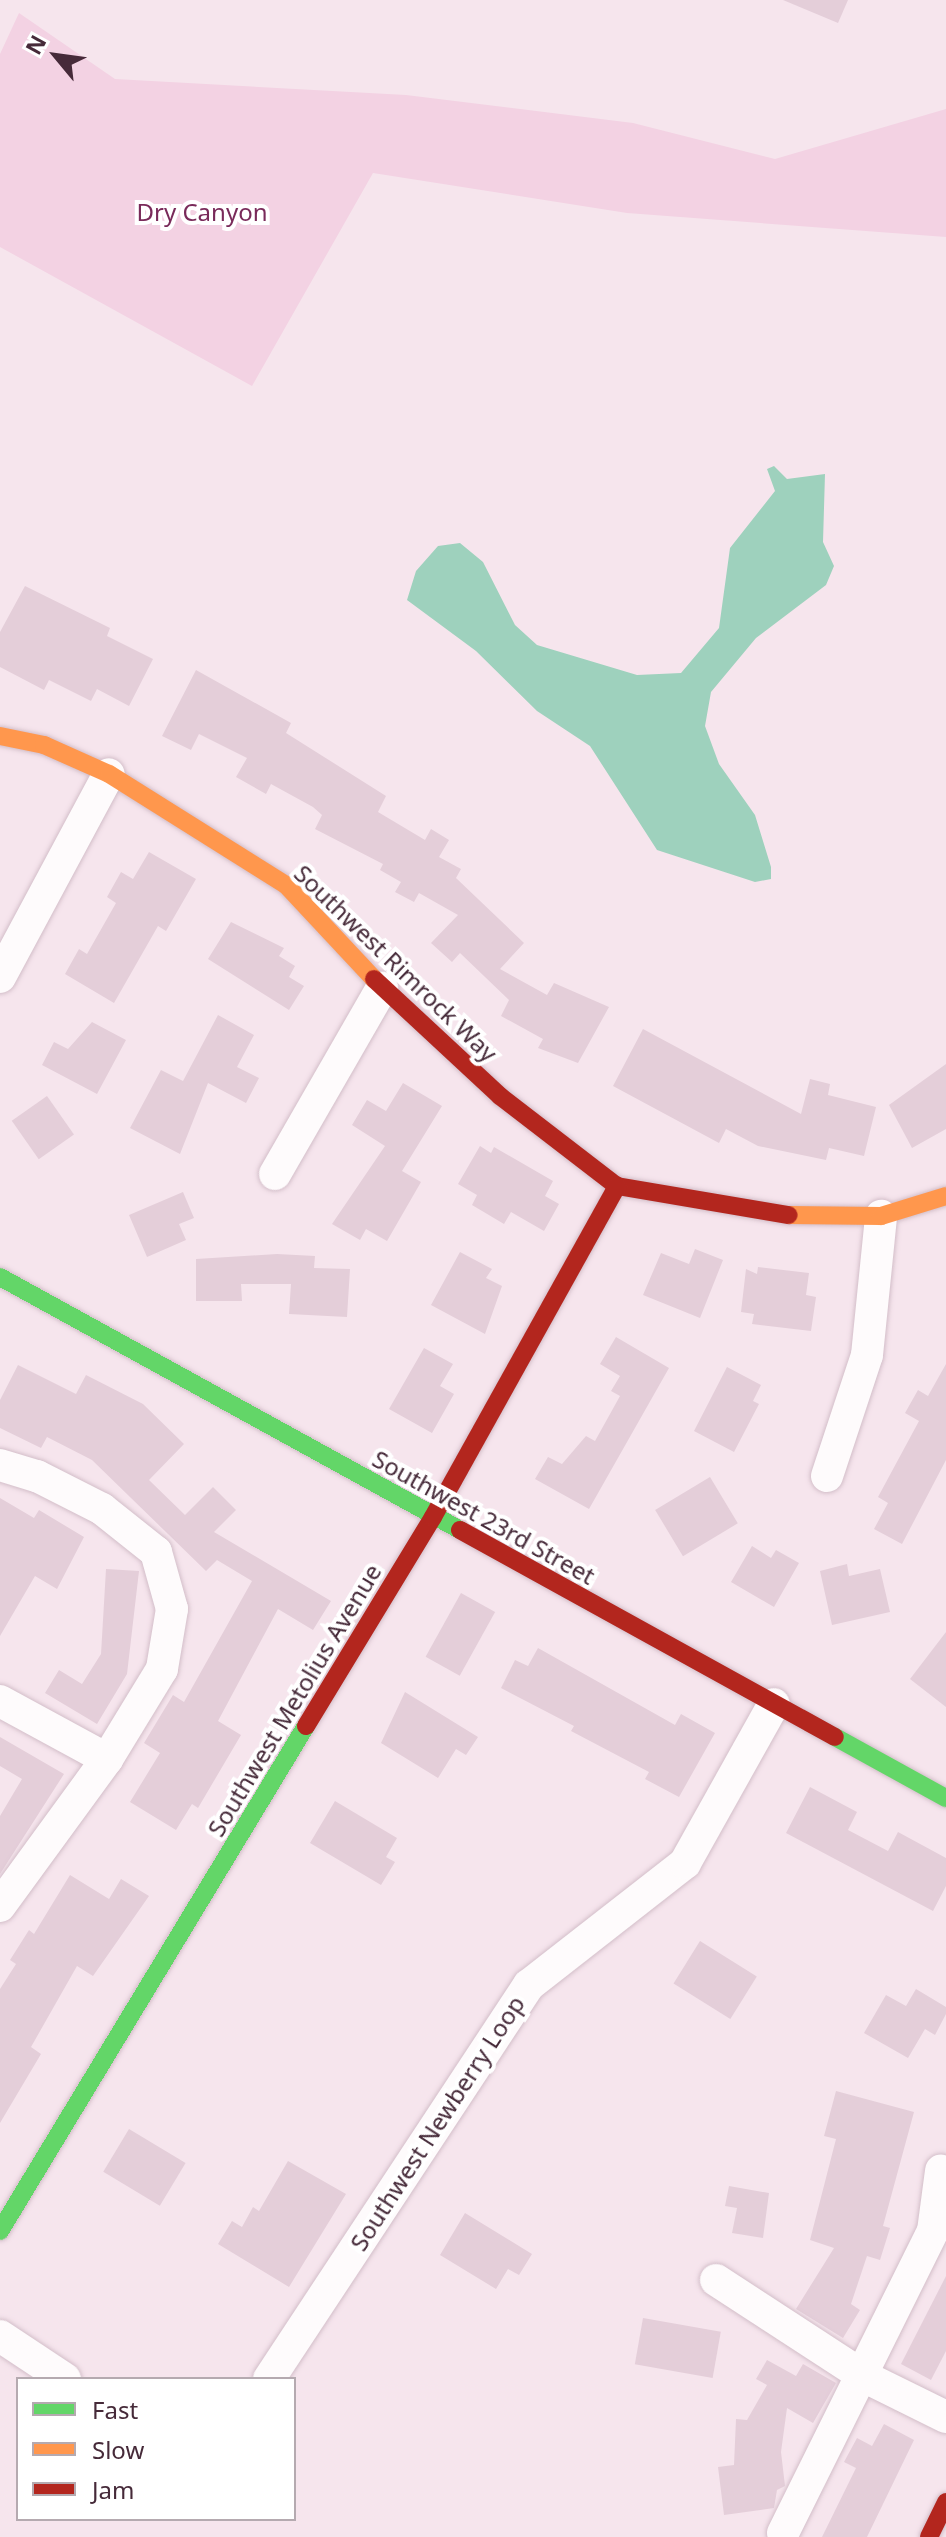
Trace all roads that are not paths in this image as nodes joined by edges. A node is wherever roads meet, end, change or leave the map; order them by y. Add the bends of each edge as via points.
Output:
1 (0, 736) edge
2 (109, 774) junction
3 (0, 977) edge
4 (382, 988) junction
5 (275, 1174) dead end
6 (617, 1186) junction
7 (946, 1196) edge
8 (881, 1216) junction
9 (0, 1277) edge
10 (0, 1465) edge
11 (827, 1476) dead end
12 (433, 1517) junction
13 (0, 1701) edge
14 (774, 1704) junction
15 (107, 1759) junction
16 (946, 1798) edge
17 (0, 1906) edge
18 (941, 2171) dead end
19 (0, 2231) edge
20 (716, 2280) dead end
21 (0, 2336) edge
22 (62, 2377) edge
23 (270, 2377) edge
24 (865, 2377) junction
25 (946, 2417) edge
26 (946, 2502) edge
27 (783, 2533) dead end
28 (929, 2537) edge

1 - 2 street, Southwest Rimrock Way via 44,745
2 - 3 street
2 - 4 street, Southwest Rimrock Way via 286,885
4 - 5 street
4 - 6 street, Southwest Rimrock Way via 500,1096
6 - 8 street, Southwest Rimrock Way via 765,1215
6 - 12 street, Southwest Metolius Avenue
7 - 8 street, Southwest Rimrock Way
8 - 11 street via 867,1355
9 - 12 street, Southwest 23rd Street
10 - 15 street via 37,1476 102,1509 156,1552 172,1609 162,1669
12 - 14 street, Southwest 23rd Street
12 - 19 street, Southwest Metolius Avenue
13 - 15 street
14 - 16 street, Southwest 23rd Street
14 - 23 street, Southwest Newberry Loop via 685,1863 529,1985
15 - 17 street
18 - 24 street via 933,2231
20 - 24 street
21 - 22 street
24 - 25 street
24 - 27 street
26 - 28 street

